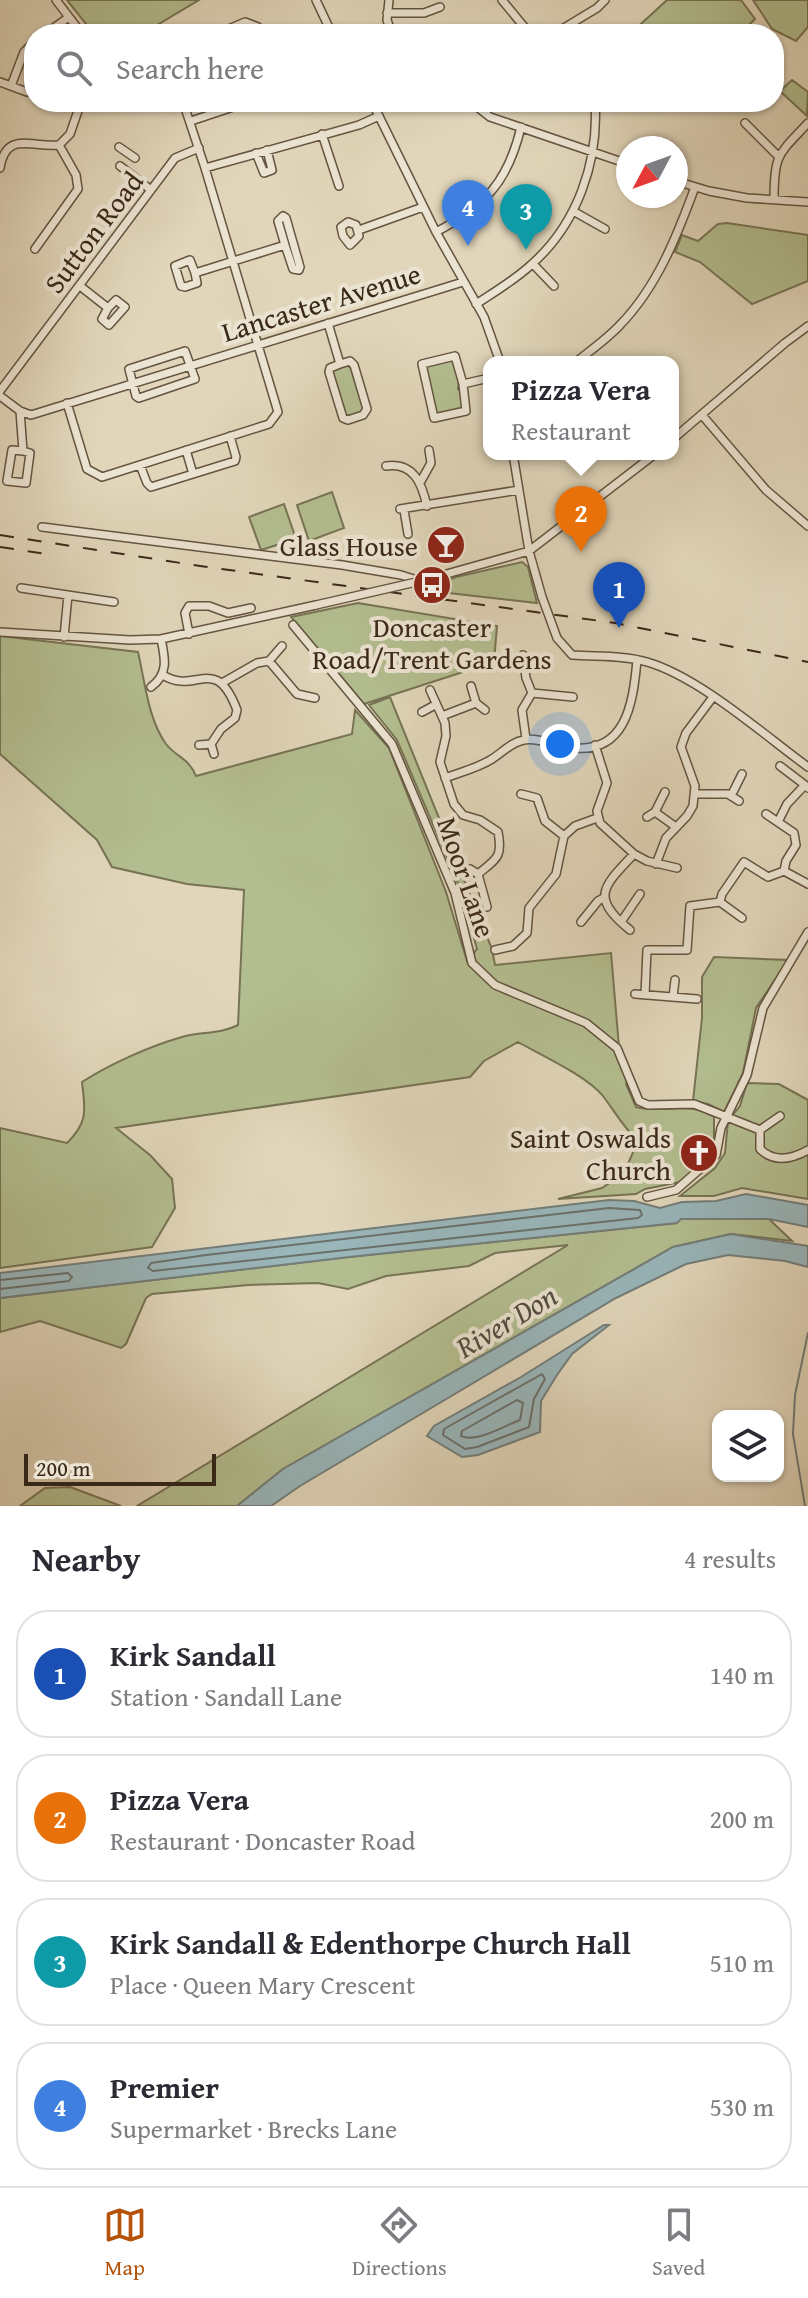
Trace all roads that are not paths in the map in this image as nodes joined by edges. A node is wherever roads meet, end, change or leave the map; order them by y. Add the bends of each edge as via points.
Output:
1 (56, 0) edge
2 (316, 0) edge
3 (389, 0) edge
4 (605, 0) edge
5 (506, 1) edge
6 (440, 7) dead end
7 (387, 13) junction
8 (69, 17) junction
9 (59, 24) edge
10 (74, 24) edge
11 (327, 24) edge
12 (390, 24) edge
13 (523, 24) edge
14 (573, 24) edge
15 (24, 52) edge
16 (0, 82) edge
17 (11, 86) junction
18 (24, 91) edge
19 (78, 112) edge
20 (187, 112) edge
21 (218, 112) edge
22 (377, 112) edge
23 (484, 112) edge
24 (595, 112) edge
25 (379, 116) junction
26 (191, 121) junction
27 (745, 123) dead end
28 (808, 123) edge
29 (521, 127) junction
30 (322, 134) junction
31 (59, 145) junction
32 (119, 147) dead end
33 (199, 148) junction
34 (2, 149) edge
35 (267, 150) junction
36 (256, 153) junction
37 (594, 153) junction
38 (778, 156) junction
39 (616, 160) edge
40 (0, 168) edge
41 (205, 168) junction
42 (688, 185) edge
43 (339, 186) dead end
44 (695, 187) junction
45 (151, 190) junction
46 (774, 199) junction
47 (808, 202) edge
48 (423, 207) junction
49 (573, 211) junction
50 (605, 229) dead end
51 (359, 230) dead end
52 (436, 232) junction
53 (285, 245) junction
54 (35, 249) dead end
55 (233, 261) junction
56 (533, 264) junction
57 (195, 273) dead end
58 (463, 282) junction
59 (80, 286) junction
60 (554, 286) dead end
61 (476, 304) junction
62 (108, 308) dead end
63 (328, 323) junction
64 (808, 326) edge
65 (258, 344) junction
66 (498, 356) edge
67 (583, 356) edge
68 (340, 364) junction
69 (192, 365) junction
70 (483, 379) edge
71 (133, 383) junction
72 (463, 384) junction
73 (0, 393) edge
74 (67, 403) junction
75 (20, 411) junction
76 (702, 415) junction
77 (679, 434) edge
78 (230, 436) junction
79 (186, 450) junction
80 (429, 450) dead end
81 (23, 451) junction
82 (514, 460) edge
83 (647, 460) edge
84 (140, 465) junction
85 (384, 466) dead end
86 (193, 474) junction
87 (421, 481) junction
88 (519, 490) junction
89 (427, 506) junction
90 (808, 526) edge
91 (42, 527) dead end
92 (408, 534) dead end
93 (529, 551) junction
94 (423, 580) junction
95 (21, 588) dead end
96 (68, 595) junction
97 (114, 602) dead end
98 (251, 608) dead end
99 (293, 625) dead end
100 (0, 632) edge
101 (189, 634) junction
102 (64, 637) junction
103 (161, 639) junction
104 (282, 646) dead end
105 (523, 655) dead end
106 (637, 660) junction
107 (269, 661) junction
108 (163, 675) junction
109 (222, 683) junction
110 (471, 686) dead end
111 (151, 687) dead end
112 (430, 690) dead end
113 (532, 693) junction
114 (297, 694) junction
115 (573, 697) dead end
116 (713, 697) junction
117 (315, 698) dead end
118 (289, 701) dead end
119 (476, 703) junction
120 (435, 705) junction
121 (485, 710) dead end
122 (422, 712) dead end
123 (442, 716) junction
124 (526, 739) junction
125 (211, 744) junction
126 (199, 745) dead end
127 (595, 745) junction
128 (214, 754) dead end
129 (780, 766) dead end
130 (808, 767) edge
131 (742, 774) dead end
132 (445, 778) junction
133 (534, 785) dead end
134 (806, 786) edge
135 (665, 792) dead end
136 (521, 794) dead end
137 (695, 794) junction
138 (533, 795) junction
139 (655, 812) junction
140 (766, 814) dead end
141 (647, 817) dead end
142 (597, 818) junction
143 (778, 822) junction
144 (676, 827) junction
145 (564, 836) junction
146 (634, 854) junction
147 (656, 864) junction
148 (677, 868) dead end
149 (470, 869) dead end
150 (784, 871) junction
151 (478, 874) junction
152 (808, 884) edge
153 (640, 894) dead end
154 (605, 897) junction
155 (720, 902) junction
156 (487, 907) dead end
157 (742, 918) dead end
158 (581, 922) dead end
159 (621, 922) junction
160 (630, 930) dead end
161 (808, 932) edge
162 (510, 947) junction
163 (495, 950) dead end
164 (512, 956) dead end
165 (675, 980) dead end
166 (635, 994) dead end
167 (645, 995) junction
168 (673, 997) junction
169 (697, 999) dead end
170 (780, 1116) dead end
171 (726, 1117) junction
172 (760, 1130) junction
173 (808, 1150) edge
174 (647, 1197) dead end

1 - 8 street
2 - 11 street
3 - 7 street
4 - 14 street
5 - 13 street
6 - 7 street via 424,13
7 - 12 street
8 - 9 street
8 - 10 street
15 - 17 street
16 - 17 street
17 - 18 street
19 - 31 street via 70,134
20 - 26 street
21 - 26 street
22 - 25 street
23 - 29 street
24 - 37 street
25 - 30 street
25 - 48 street
26 - 33 street
27 - 38 street
28 - 38 street
29 - 37 street
29 - 52 street via 512,161 494,187 471,212
30 - 35 street
30 - 43 street
31 - 34 street via 20,142
31 - 54 street via 78,189
32 - 45 street via 136,157 123,168
33 - 41 street
33 - 45 street, Sutton Road via 175,158
34 - 40 street
35 - 36 street
35 - 36 street via 272,170 264,173
36 - 41 street
37 - 39 street
37 - 49 street
38 - 46 street
41 - 55 street
42 - 44 street
44 - 46 street
44 - 67 street via 678,234 646,291 621,324
45 - 59 street, Sutton Road
46 - 47 street
48 - 51 street
48 - 52 street
49 - 50 street
49 - 56 street
52 - 58 street
53 - 53 street via 278,221 283,216 299,270 293,269
53 - 55 street
55 - 57 street
55 - 65 street
56 - 60 street
56 - 61 street
58 - 61 street
58 - 63 street, Lancaster Avenue
59 - 62 street
59 - 73 street, Sutton Road
61 - 66 street
63 - 65 street, Lancaster Avenue
63 - 68 street
64 - 76 street
65 - 69 street, Lancaster Avenue
65 - 78 street via 278,412 269,424
68 - 68 street via 353,362 367,409 348,420 329,372
69 - 71 street, Lancaster Avenue
69 - 71 street, Lancaster Avenue via 185,351 129,369
69 - 71 street, Lancaster Avenue via 193,381 139,398
70 - 72 street
71 - 74 street, Lancaster Avenue
72 - 72 street via 466,411 434,418 422,364 455,356
73 - 75 street
74 - 75 street, Lancaster Avenue via 31,415
74 - 84 street via 90,472 102,477
75 - 81 street
76 - 77 street
76 - 90 street via 766,490
78 - 79 street
78 - 86 street via 237,459
79 - 84 street
79 - 86 street
80 - 87 street via 431,463
81 - 81 street via 30,453 26,483 7,481 12,450
82 - 88 street
83 - 93 street
84 - 86 street via 151,487
85 - 87 street via 399,466
87 - 89 street
88 - 89 street
88 - 93 street
89 - 92 street via 402,510
91 - 94 street
93 - 94 street
93 - 106 street, bridge via 557,638 572,655
94 - 101 street, bridge
95 - 96 street
96 - 97 street
96 - 102 street
98 - 101 street via 228,613 189,606
99 - 171 street, Moor Lane via 392,744 455,893 472,963 482,975 586,1023 612,1043 639,1101 694,1104
100 - 102 street
101 - 103 street
102 - 103 street
103 - 108 street
104 - 107 street
105 - 113 street
106 - 116 street via 669,671
106 - 127 street via 629,715 617,733
107 - 109 street
107 - 114 street
108 - 109 street via 178,682 206,677
108 - 111 street
109 - 125 street via 237,710
110 - 119 street
112 - 120 street
113 - 115 street
113 - 124 street via 522,710
114 - 117 street
114 - 118 street
116 - 130 street
116 - 137 street via 681,747
119 - 121 street
119 - 123 street
120 - 122 street
120 - 123 street
123 - 132 street via 446,736 440,762
124 - 127 street via 570,748
124 - 132 street via 482,765
125 - 126 street
125 - 128 street
127 - 142 street via 607,783
129 - 134 street
131 - 137 street via 735,798
132 - 151 street via 457,809 498,832 501,851
133 - 138 street
134 - 143 street
135 - 139 street
136 - 138 street
137 - 144 street via 687,816
138 - 145 street via 545,821
139 - 141 street
139 - 144 street
140 - 143 street
142 - 145 street
142 - 146 street
143 - 150 street via 793,831 796,843
144 - 147 street via 662,844
145 - 162 street via 556,874 529,908 527,933
146 - 147 street
146 - 154 street via 610,879
147 - 148 street
149 - 151 street
150 - 152 street
150 - 155 street via 768,877 744,862
151 - 156 street
153 - 159 street
154 - 158 street
154 - 159 street via 610,913
155 - 157 street
155 - 167 street via 690,906 687,950 647,950
159 - 160 street
161 - 171 street via 763,1008 747,1075
162 - 163 street
162 - 164 street
165 - 168 street
166 - 167 street
167 - 168 street
168 - 169 street
170 - 172 street
171 - 172 street
171 - 174 street via 719,1149 710,1162 676,1190
172 - 173 street via 759,1146 768,1156 790,1159

